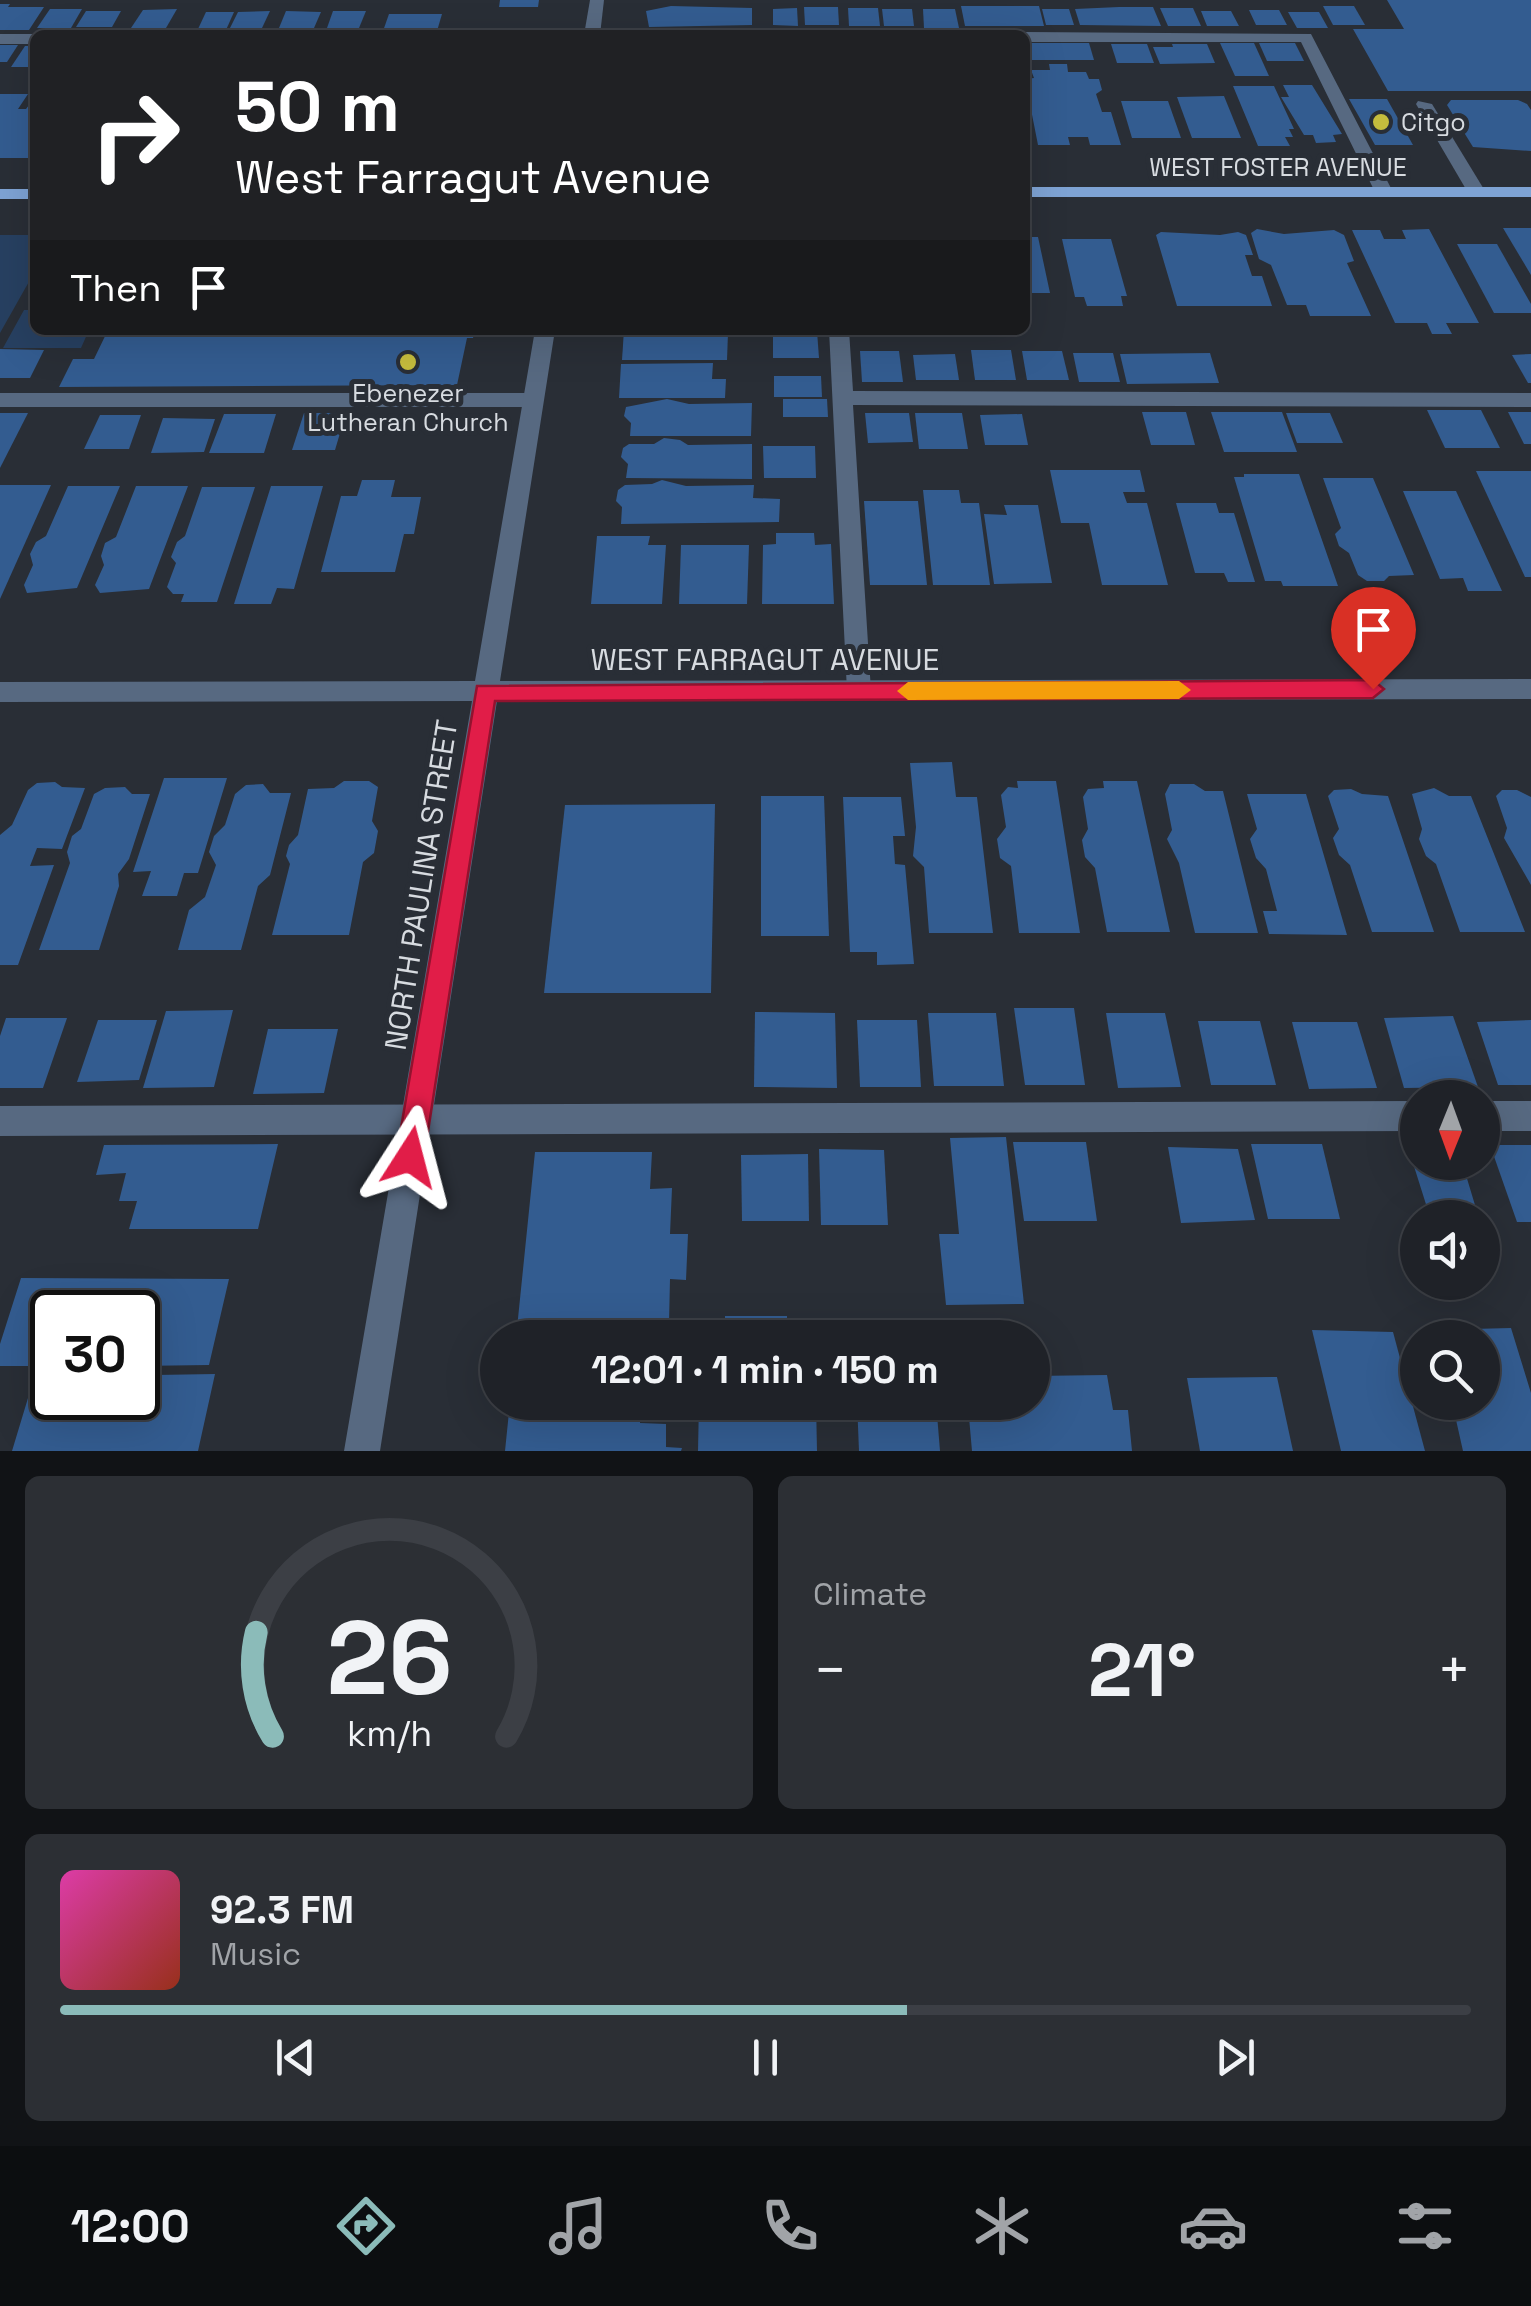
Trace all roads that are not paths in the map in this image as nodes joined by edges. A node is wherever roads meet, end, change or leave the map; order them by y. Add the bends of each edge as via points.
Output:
1 (597, 0) edge
2 (593, 30) edge
3 (1030, 38) edge
4 (0, 39) edge
5 (30, 39) edge
6 (1424, 104) dead end
7 (1030, 192) edge
8 (1384, 192) junction
9 (1476, 192) junction
10 (1531, 192) edge
11 (0, 194) edge
12 (30, 194) edge
13 (544, 335) edge
14 (840, 335) edge
15 (843, 398) junction
16 (0, 400) edge
17 (534, 400) junction
18 (1531, 400) edge
19 (1531, 689) edge
20 (859, 691) junction
21 (0, 692) edge
22 (485, 692) junction
23 (1400, 1116) edge
24 (1500, 1116) edge
25 (1531, 1116) edge
26 (416, 1120) junction
27 (0, 1121) edge
28 (362, 1451) edge

1 - 2 street
3 - 8 street via 1306,37
4 - 5 street
6 - 9 street
7 - 8 main road, WEST FOSTER AVENUE
8 - 9 main road, WEST FOSTER AVENUE
9 - 10 main road, WEST FOSTER AVENUE
11 - 12 main road
13 - 17 street, NORTH PAULINA STREET
14 - 15 street
15 - 18 street
15 - 20 street
16 - 17 street
17 - 22 street, NORTH PAULINA STREET
19 - 20 street, WEST FARRAGUT AVENUE
20 - 22 street, WEST FARRAGUT AVENUE
21 - 22 street, WEST FARRAGUT AVENUE
22 - 26 street, NORTH PAULINA STREET
23 - 26 street
24 - 25 street
26 - 27 street
26 - 28 street, NORTH PAULINA STREET

